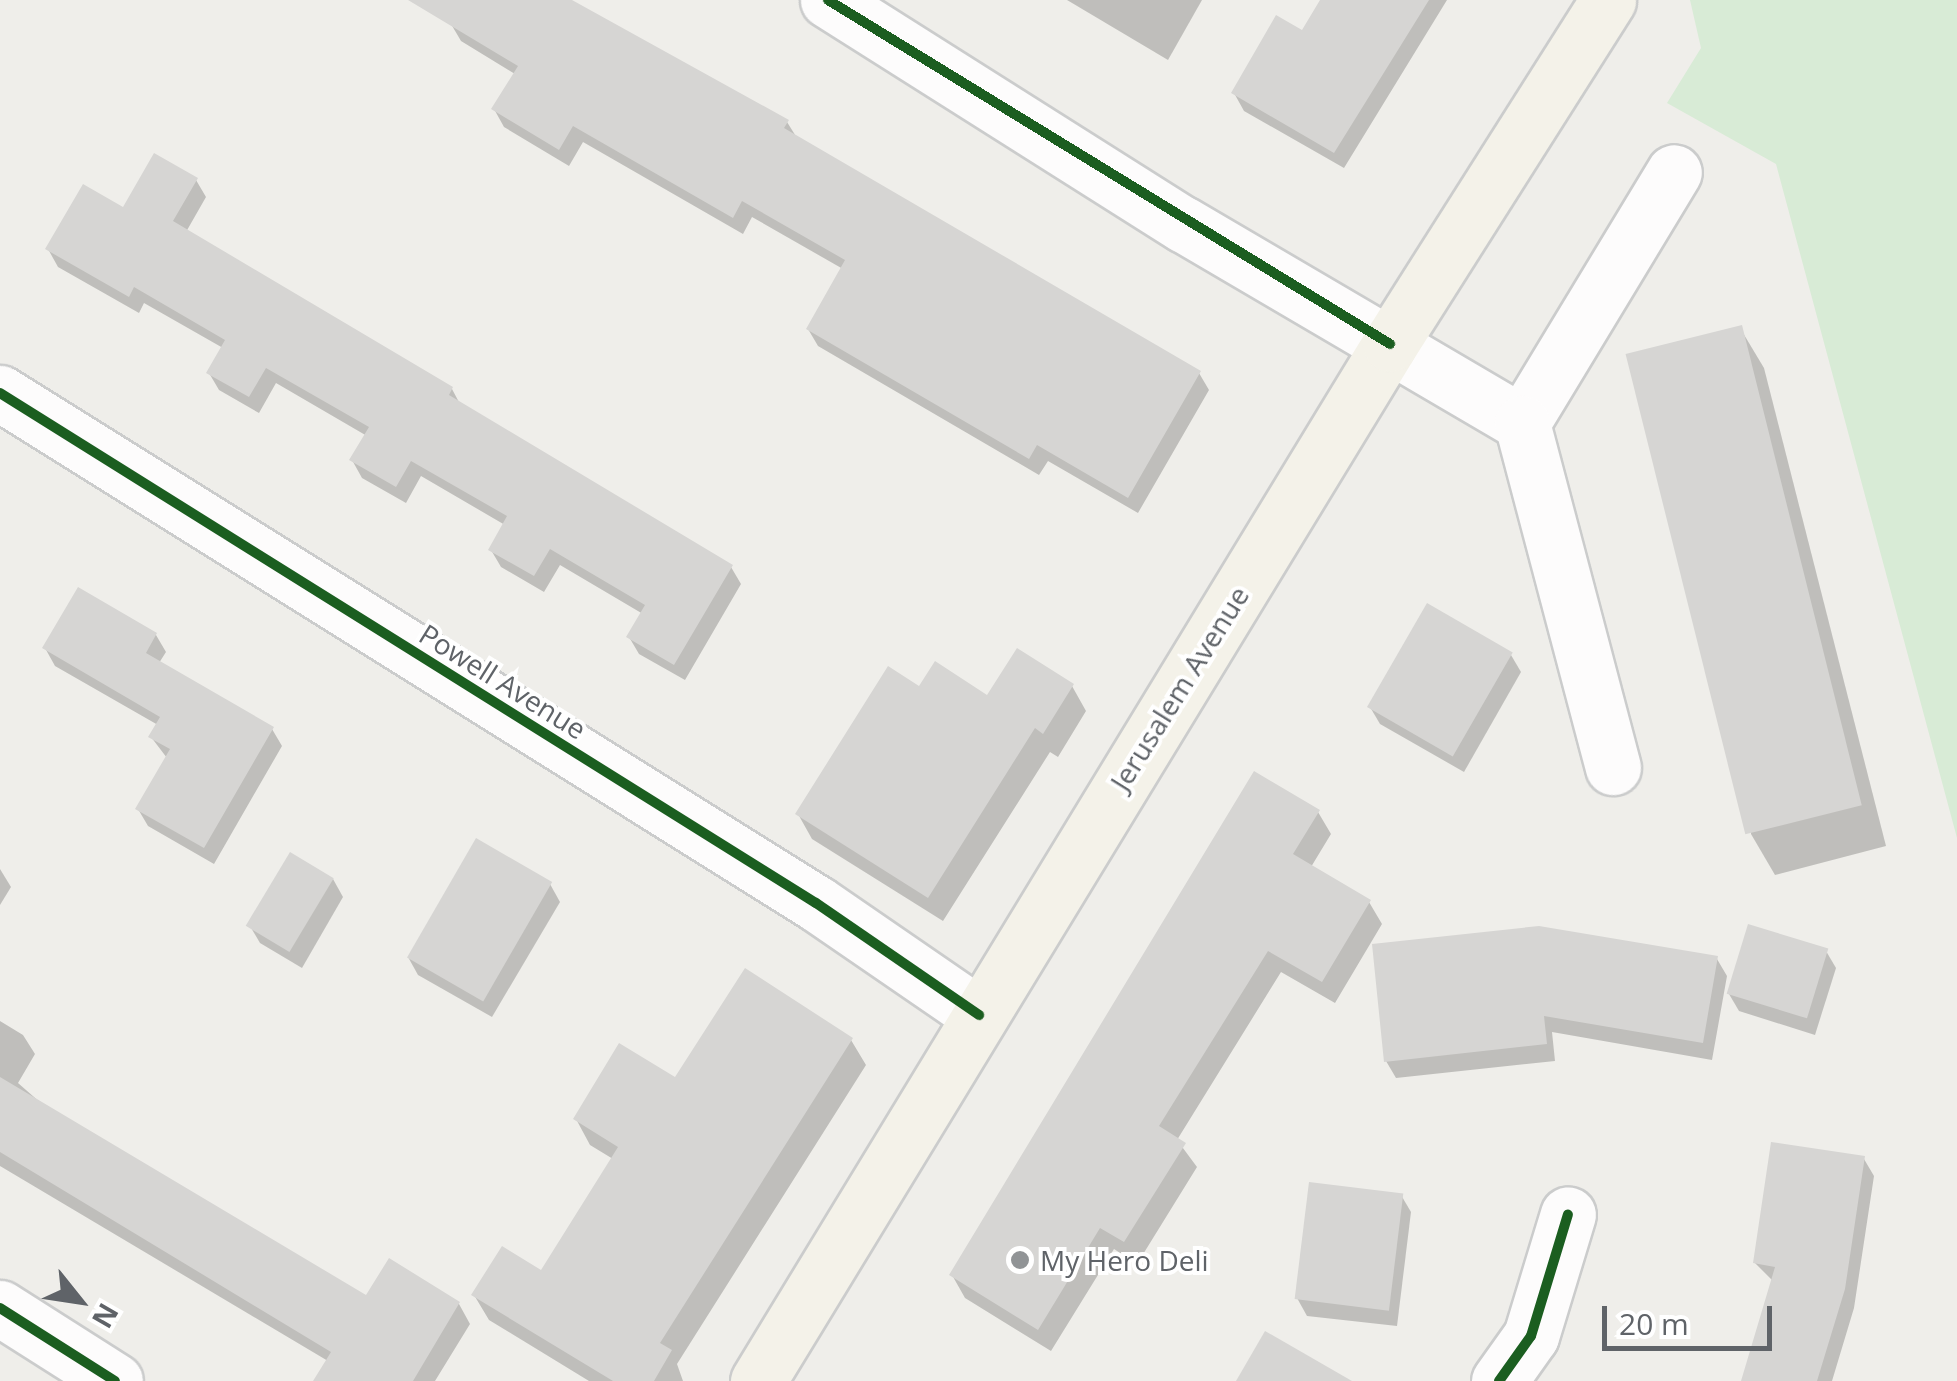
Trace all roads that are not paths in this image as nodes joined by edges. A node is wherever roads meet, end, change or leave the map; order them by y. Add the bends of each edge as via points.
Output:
1 (828, 0) edge
2 (1608, 0) edge
3 (1674, 172) dead end
4 (1390, 344) junction
5 (0, 393) edge
6 (1522, 423) junction
7 (1613, 766) dead end
8 (978, 1015) junction
9 (1568, 1214) dead end
10 (0, 1308) edge
11 (116, 1381) edge
12 (758, 1381) edge
13 (1499, 1381) edge

1 - 4 street
2 - 4 main road, Jerusalem Avenue
3 - 6 street
4 - 6 street
4 - 8 main road, Jerusalem Avenue
5 - 8 street, Powell Avenue via 816,903
6 - 7 street
8 - 12 main road, Jerusalem Avenue
9 - 13 street via 1531,1336
10 - 11 street

